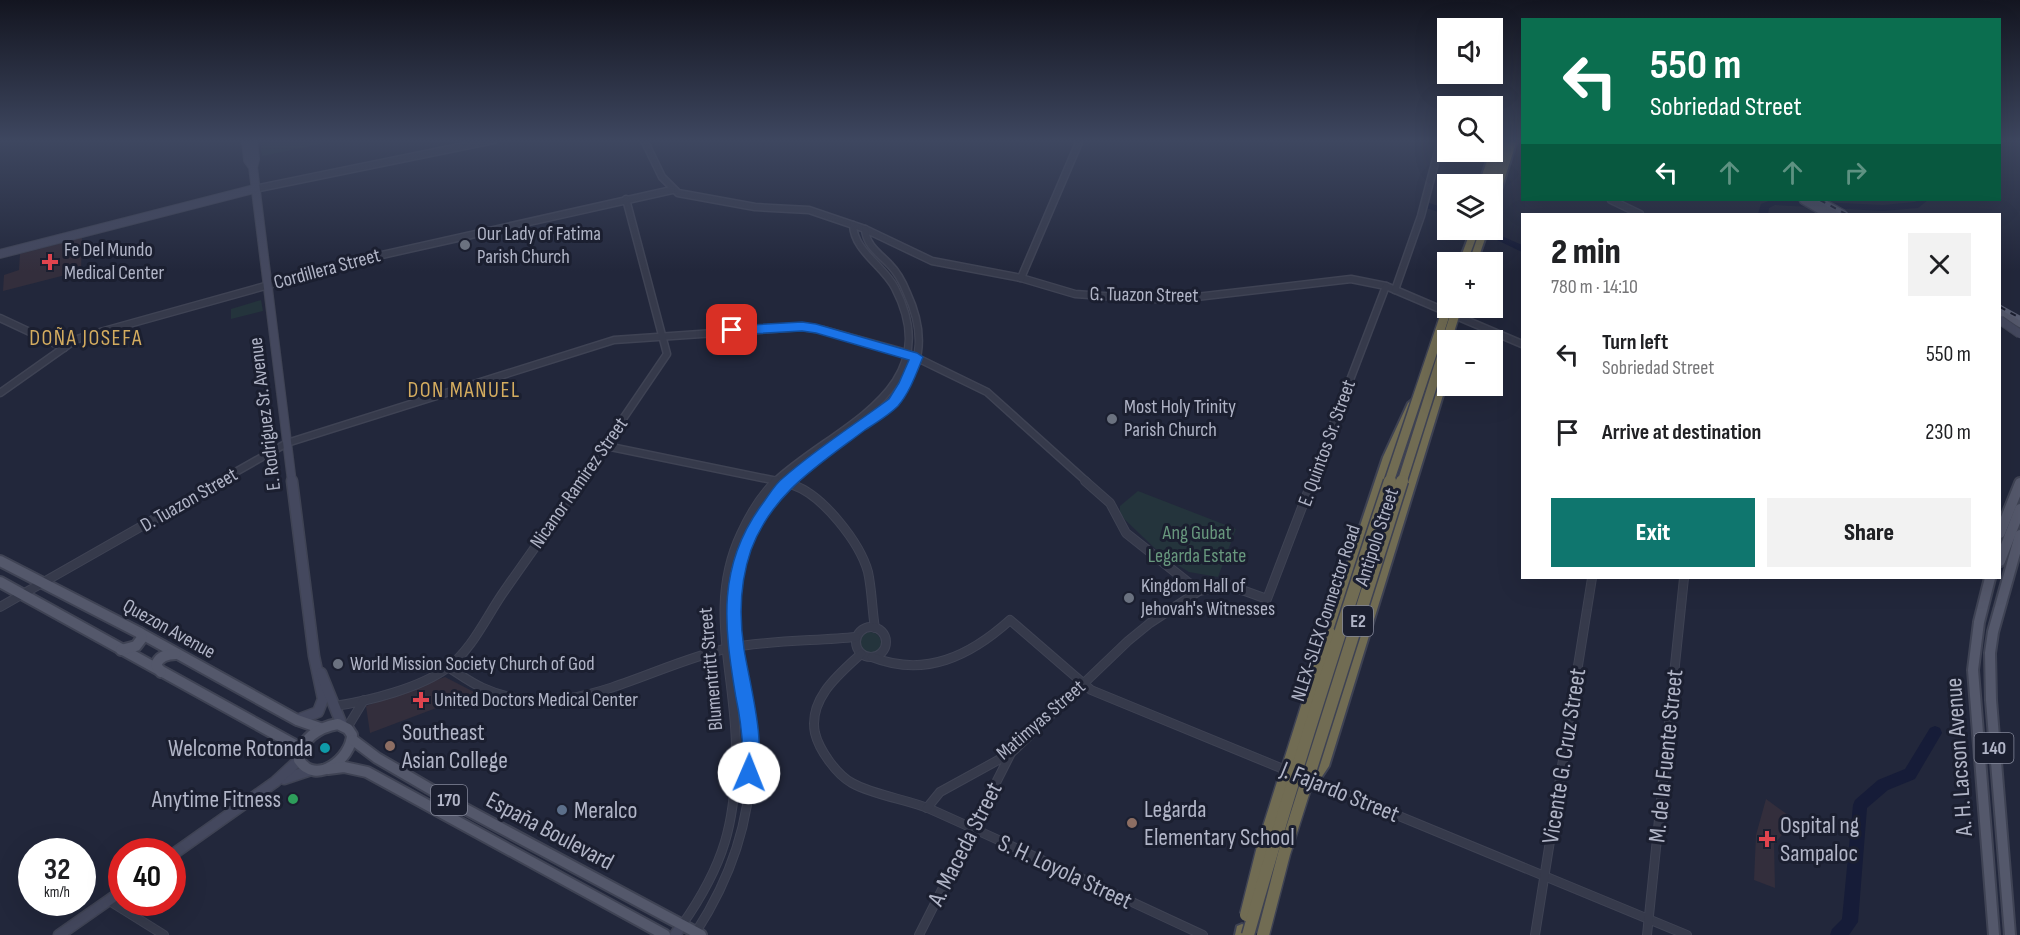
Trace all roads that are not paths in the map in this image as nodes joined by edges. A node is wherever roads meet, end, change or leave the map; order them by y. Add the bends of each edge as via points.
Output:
1 (254, 184) edge
2 (280, 184) edge
3 (668, 184) edge
4 (1061, 184) edge
5 (1431, 184) edge
6 (254, 189) junction
7 (672, 190) junction
8 (626, 199) junction
9 (1613, 201) edge
10 (1817, 207) edge
11 (1638, 213) edge
12 (1833, 213) edge
13 (854, 225) junction
14 (865, 229) junction
15 (0, 254) edge
16 (1021, 278) junction
17 (267, 285) junction
18 (1386, 286) junction
19 (1395, 290) junction
20 (1437, 303) edge
21 (0, 318) edge
22 (1450, 318) edge
23 (1451, 318) edge
24 (1451, 318) edge
25 (1473, 318) edge
26 (2001, 318) edge
27 (2001, 319) edge
28 (2020, 323) edge
29 (2020, 332) edge
30 (663, 336) junction
31 (1521, 343) edge
32 (64, 348) junction
33 (907, 353) junction
34 (917, 357) junction
35 (0, 393) edge
36 (1437, 396) edge
37 (286, 443) junction
38 (606, 446) junction
39 (775, 481) junction
40 (786, 483) junction
41 (2020, 483) edge
42 (2020, 508) edge
43 (2001, 530) edge
44 (2020, 535) edge
45 (2011, 558) edge
46 (0, 561) edge
47 (1592, 579) edge
48 (1684, 579) edge
49 (1990, 579) edge
50 (0, 582) edge
51 (43, 583) junction
52 (1199, 591) junction
53 (23, 594) junction
54 (0, 607) edge
55 (875, 628) junction
56 (140, 633) junction
57 (856, 638) junction
58 (736, 647) junction
59 (725, 648) junction
60 (121, 650) junction
61 (861, 654) junction
62 (178, 655) junction
63 (314, 656) junction
64 (872, 657) junction
65 (448, 667) junction
66 (161, 672) junction
67 (1082, 685) junction
68 (364, 700) junction
69 (335, 706) junction
70 (297, 720) junction
71 (345, 726) junction
72 (320, 728) junction
73 (352, 740) junction
74 (1011, 753) junction
75 (299, 756) junction
76 (328, 769) junction
77 (311, 770) junction
78 (1302, 776) junction
79 (275, 782) junction
80 (927, 808) junction
81 (972, 829) junction
82 (186, 845) edge
83 (1544, 876) junction
84 (108, 900) edge
85 (134, 916) edge
86 (1649, 920) junction
87 (679, 930) edge
88 (697, 934) edge
89 (1246, 934) edge
90 (59, 935) edge
91 (164, 935) edge
92 (665, 935) edge
93 (919, 935) edge
94 (1203, 935) edge
95 (1263, 935) edge
96 (1534, 935) edge
97 (1647, 935) edge
98 (1687, 935) edge
99 (1994, 935) edge
100 (2010, 935) edge

1 - 6 main road, E. Rodriguez Sr. Avenue
2 - 6 street
3 - 7 street
4 - 16 street
5 - 19 street
6 - 15 main road
6 - 17 main road, E. Rodriguez Sr. Avenue
7 - 8 street, Cordillera Street
7 - 13 street, G. Tuazon Street via 755,207 802,208
8 - 17 street, Cordillera Street
8 - 30 street, Nicanor Ramirez Street
9 - 11 street
10 - 12 main road
13 - 14 street, G. Tuazon Street
13 - 33 street, Blumentritt Street via 858,243 887,275 898,297 909,332
14 - 16 street, G. Tuazon Street via 932,261
14 - 34 street, Blumentritt Street via 864,235 892,267 911,304 920,345
16 - 18 street, G. Tuazon Street via 1075,294 1147,299 1351,279
17 - 32 street, Cordillera Street via 86,336
17 - 37 main road, E. Rodriguez Sr. Avenue
18 - 19 street, G. Tuazon Street
18 - 52 street, E. Quintos Sr. Street via 1267,599 1228,585
19 - 20 street, G. Tuazon Street
21 - 32 street
22 - 89 highway, NLEX-SLEX Connector Road / E2, bridge via 1425,373
23 - 78 street, Antipolo Street
24 - 95 highway, NLEX-SLEX Connector Road / E2, bridge via 1284,854
25 - 31 street, G. Tuazon Street
26 - 28 main road
27 - 29 main road
30 - 33 street, D. Tuazon Street via 802,327
30 - 37 street, D. Tuazon Street via 614,340 571,352
30 - 38 street, Nicanor Ramirez Street via 667,354
32 - 35 street, Cordillera Street
33 - 34 street, D. Tuazon Street
33 - 39 street, Blumentritt Street via 881,402
34 - 40 street, Blumentritt Street via 893,402
34 - 52 street, D. Tuazon Street via 987,392 1110,503 1126,533
36 - 78 highway via 1323,765 1316,774
37 - 51 street, D. Tuazon Street
37 - 63 main road, E. Rodriguez Sr. Avenue
38 - 39 street
38 - 65 street, Nicanor Ramirez Street
39 - 40 street
39 - 59 street, Blumentritt Street via 734,548 723,599
40 - 55 street via 802,489 821,505 854,541 867,571
40 - 58 street, Blumentritt Street via 759,519 744,549 733,607
41 - 43 main road
42 - 45 main road, 140
44 - 45 main road, 140
45 - 100 main road, A. H. Lacson Avenue / 140 via 1990,660
46 - 51 main road, Quezon Avenue
47 - 83 street, Vicente G. Cruz Street
48 - 86 street, M. de la Fuente Street
49 - 99 main road, A. H. Lacson Avenue / 140 via 1973,670
50 - 53 main road, Quezon Avenue
51 - 53 street, D. Tuazon Street
51 - 56 main road, Quezon Avenue
52 - 67 street, Matimyas Street via 1150,623
53 - 54 street, D. Tuazon Street
53 - 60 main road, Quezon Avenue
55 - 57 street via 864,630
55 - 64 street via 885,633 887,645
56 - 60 main road via 138,645
56 - 62 main road, Quezon Avenue
57 - 58 street
57 - 61 street via 855,647
58 - 59 street
58 - 88 street, Blumentritt Street via 751,755 748,791 739,847 728,877
59 - 65 street via 620,687 555,701 506,698
59 - 87 street, Blumentritt Street via 735,720 728,828 715,872
60 - 66 main road, Quezon Avenue
61 - 64 street
61 - 80 street via 823,693 816,714 818,741 837,770 852,783
62 - 66 main road via 159,658 156,665
62 - 70 main road, Quezon Avenue
63 - 69 main road, E. Rodriguez Sr. Avenue
63 - 70 main road, E. Rodriguez Sr. Avenue via 323,705 314,716
64 - 67 street, J. Fajardo Street via 908,666 942,660 982,642 1010,620
65 - 68 street, Nicanor Ramirez Street
66 - 75 main road, Quezon Avenue via 293,744
67 - 74 street, Matimyas Street
67 - 78 street, J. Fajardo Street
68 - 69 street, Nicanor Ramirez Street
68 - 71 street
69 - 71 main road, E. Rodriguez Sr. Avenue
70 - 72 main road, Quezon Avenue
71 - 72 main road
71 - 73 main road
72 - 75 main road via 304,742
73 - 76 main road via 345,757
73 - 87 main road, España Boulevard / 170 via 369,754
74 - 80 street, Matimyas Street via 940,792
74 - 81 street, A. Maceda Street
75 - 77 main road via 303,766
75 - 79 main road
76 - 77 main road, 170
76 - 92 main road, España Boulevard / 170 via 368,772
77 - 79 main road
78 - 83 street, J. Fajardo Street
78 - 89 street, Antipolo Street
79 - 82 main road
80 - 81 street, S. H. Loyola Street
81 - 93 street, A. Maceda Street
81 - 94 street, S. H. Loyola Street
83 - 86 street, J. Fajardo Street
83 - 96 street, Vicente G. Cruz Street
84 - 90 main road
85 - 91 street
86 - 97 street, M. de la Fuente Street
86 - 98 street, J. Fajardo Street
87 - 88 main road, España Boulevard / 170

